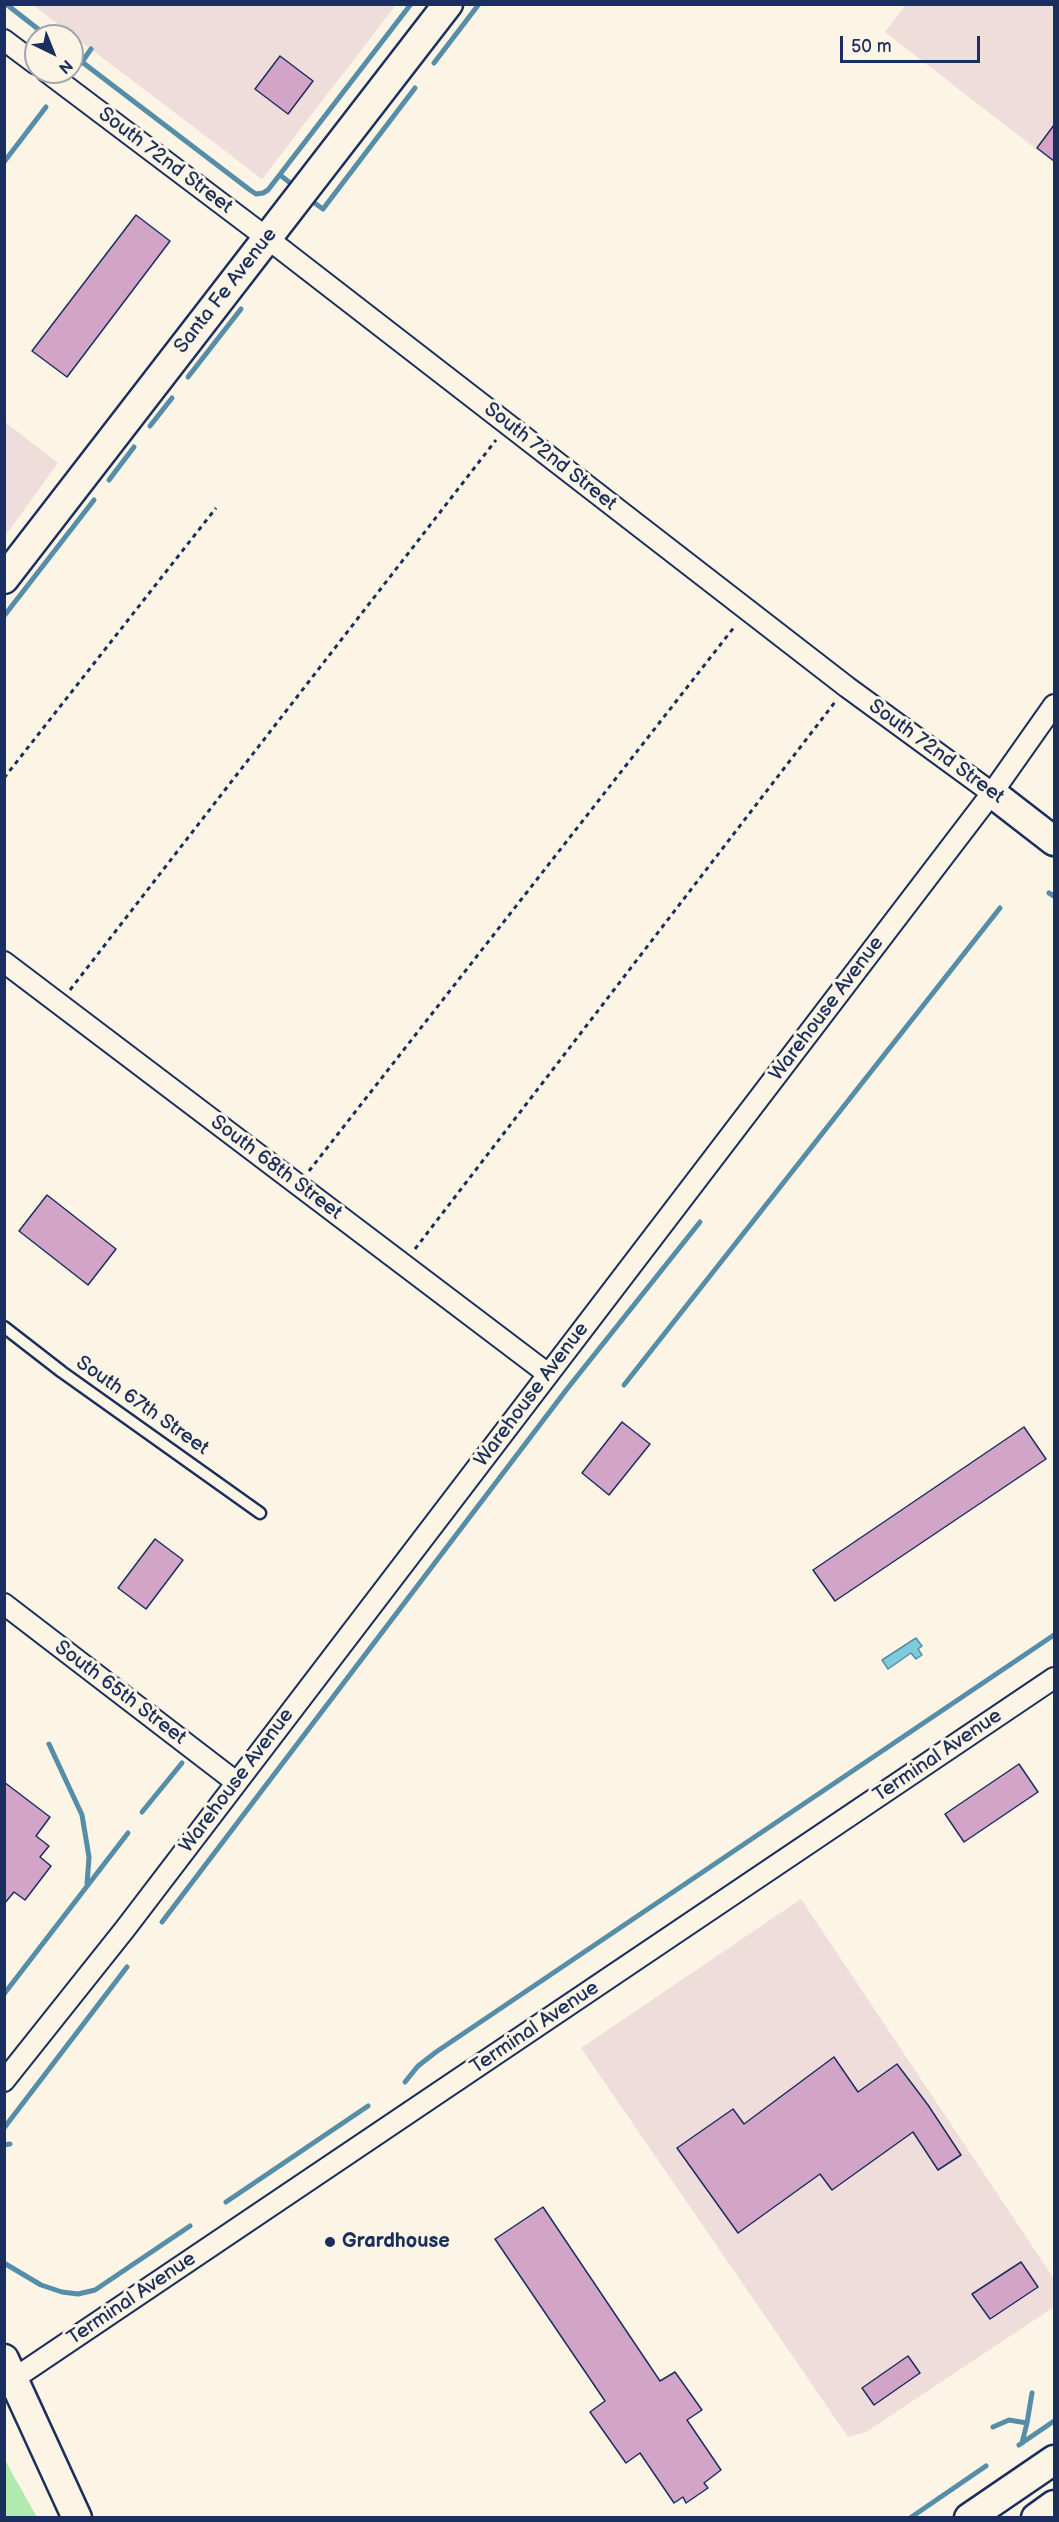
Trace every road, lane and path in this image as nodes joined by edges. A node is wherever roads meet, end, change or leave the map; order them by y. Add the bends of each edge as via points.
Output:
1 (448, 4) edge
2 (4, 40) edge
3 (24, 55) edge
4 (62, 84) edge
5 (267, 238) junction
6 (508, 424) junction
7 (216, 508) dead end
8 (4, 579) edge
9 (748, 610) junction
10 (847, 687) junction
11 (1054, 705) edge
12 (4, 778) edge
13 (992, 793) junction
14 (1054, 841) edge
15 (4, 962) edge
16 (59, 1004) junction
17 (298, 1185) junction
18 (403, 1264) junction
19 (4, 1327) edge
20 (548, 1374) junction
21 (260, 1513) dead end
22 (4, 1604) edge
23 (1054, 1678) edge
24 (236, 1782) junction
25 (4, 2081) edge
26 (10, 2369) edge
27 (1054, 2460) edge
28 (1054, 2505) edge
29 (77, 2517) edge
30 (969, 2517) edge
31 (1036, 2517) edge

1 - 5 street, Santa Fe Avenue
2 - 3 street
4 - 5 street, South 72nd Street
5 - 6 street, South 72nd Street
5 - 8 street, Santa Fe Avenue
6 - 9 street, South 72nd Street
6 - 16 path
7 - 12 path
9 - 10 street, South 72nd Street
9 - 17 path
10 - 13 street, South 72nd Street
10 - 18 path
11 - 13 street, Warehouse Avenue
13 - 14 street, South 72nd Street
13 - 20 street, Warehouse Avenue
15 - 16 street, South 68th Street
16 - 17 street, South 68th Street
17 - 18 street, South 68th Street
18 - 20 street, South 68th Street
19 - 21 lane, South 67th Street
20 - 24 street, Warehouse Avenue
22 - 24 street, South 65th Street
23 - 26 street, Terminal Avenue
24 - 25 street, Warehouse Avenue
26 - 29 street
27 - 30 street
28 - 31 street

